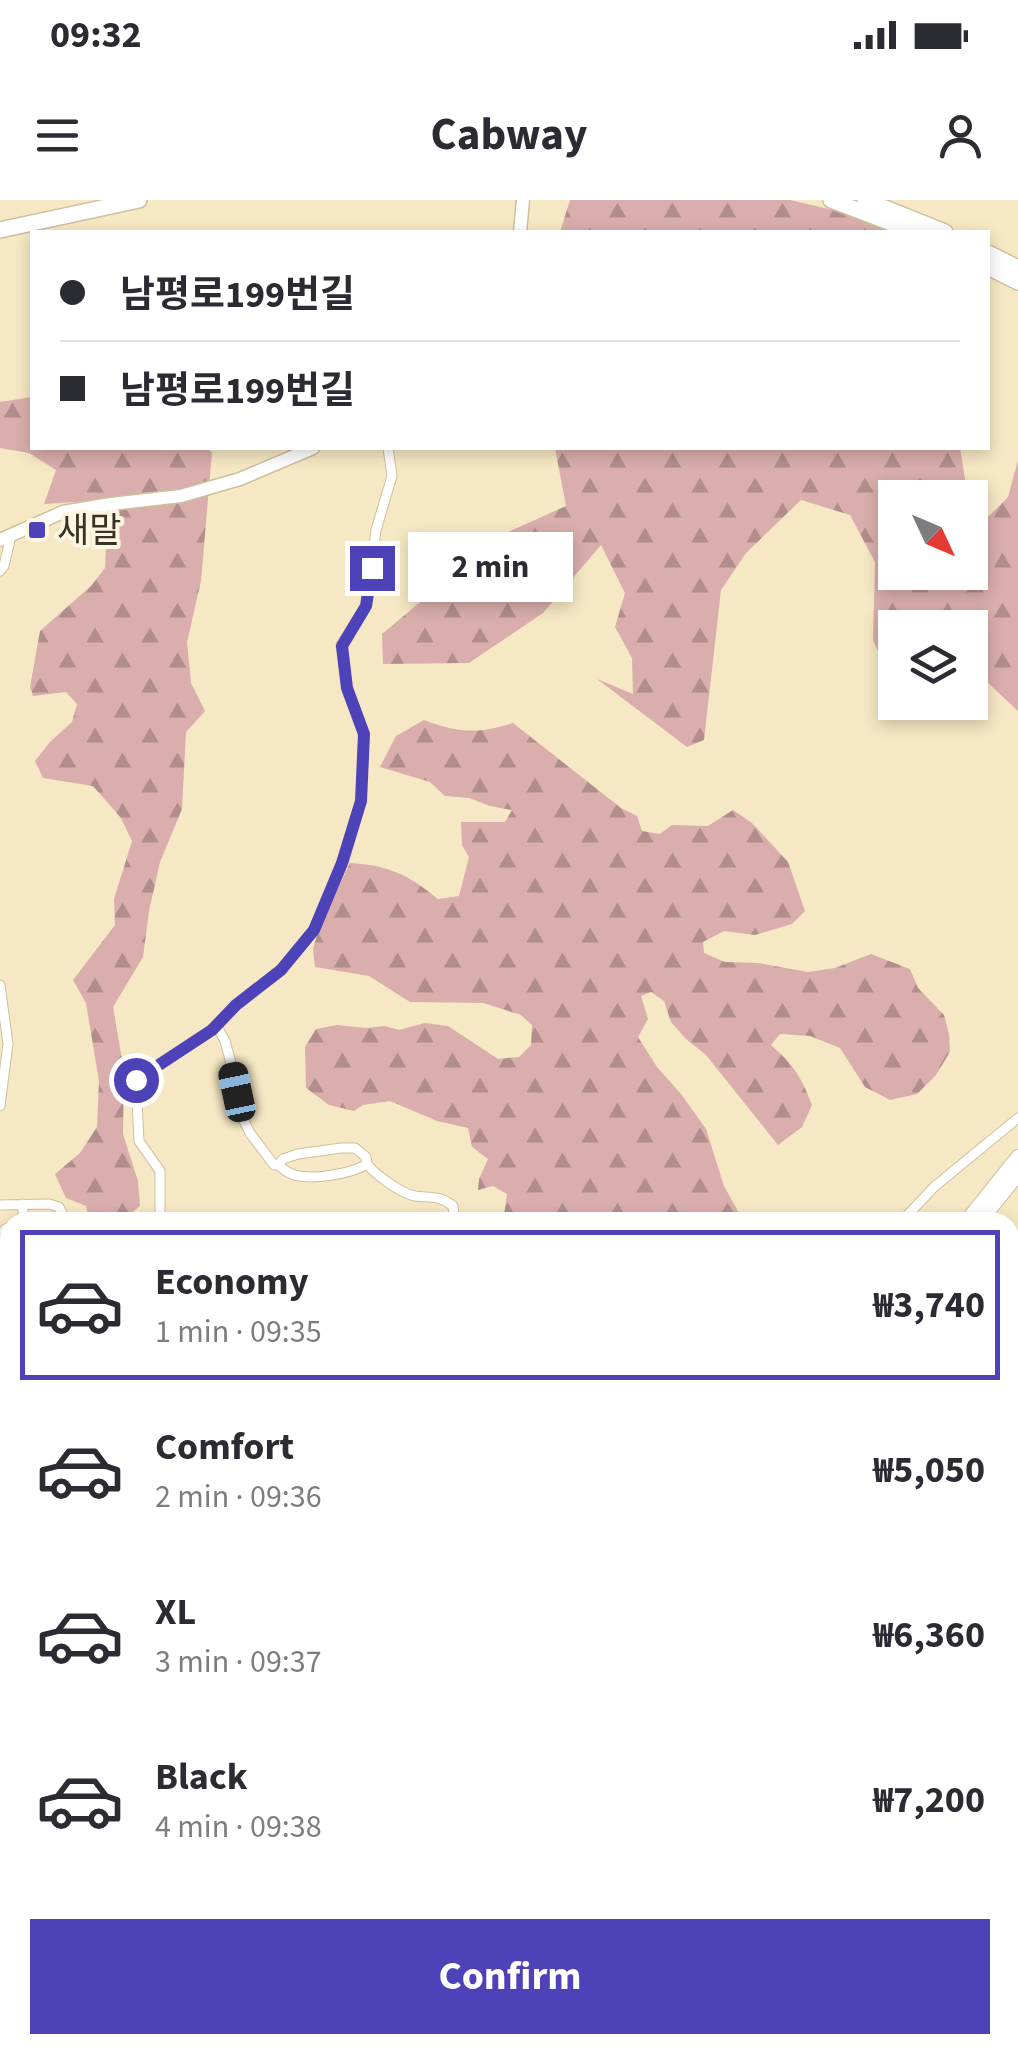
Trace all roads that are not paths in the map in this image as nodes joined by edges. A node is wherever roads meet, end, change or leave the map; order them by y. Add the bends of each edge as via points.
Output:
1 (103, 200) edge
2 (139, 200) edge
3 (523, 200) edge
4 (831, 200) edge
5 (864, 200) edge
6 (0, 226) edge
7 (520, 230) edge
8 (910, 230) edge
9 (939, 230) edge
10 (990, 254) edge
11 (990, 268) edge
12 (1018, 268) edge
13 (1018, 282) edge
14 (308, 450) edge
15 (388, 450) edge
16 (5, 538) edge
17 (0, 570) edge
18 (0, 985) edge
19 (216, 1025) junction
20 (0, 1106) edge
21 (1018, 1118) edge
22 (1018, 1157) edge
23 (278, 1164) junction
24 (367, 1164) junction
25 (1018, 1174) edge
26 (0, 1204) edge
27 (23, 1204) junction
28 (23, 1212) edge
29 (61, 1212) edge
30 (160, 1212) edge
31 (454, 1212) edge
32 (911, 1212) edge
33 (974, 1212) edge
34 (987, 1212) edge

1 - 6 highway
2 - 6 highway
3 - 7 street
4 - 8 highway
5 - 9 highway
10 - 12 highway
11 - 13 highway
14 - 16 street via 240,479 181,496 63,512
15 - 19 street via 392,476 376,530 366,606 342,646 347,688 364,734 361,801 314,930 281,970
16 - 17 street
18 - 20 street via 8,1044
19 - 23 street via 241,1115
19 - 30 street via 136,1080 139,1141 160,1171
21 - 32 street
22 - 33 main road
23 - 24 street via 306,1177
23 - 24 street via 341,1148 360,1150
24 - 31 street via 411,1195 446,1200
25 - 34 main road
26 - 27 street
27 - 28 street
27 - 29 street via 50,1204

